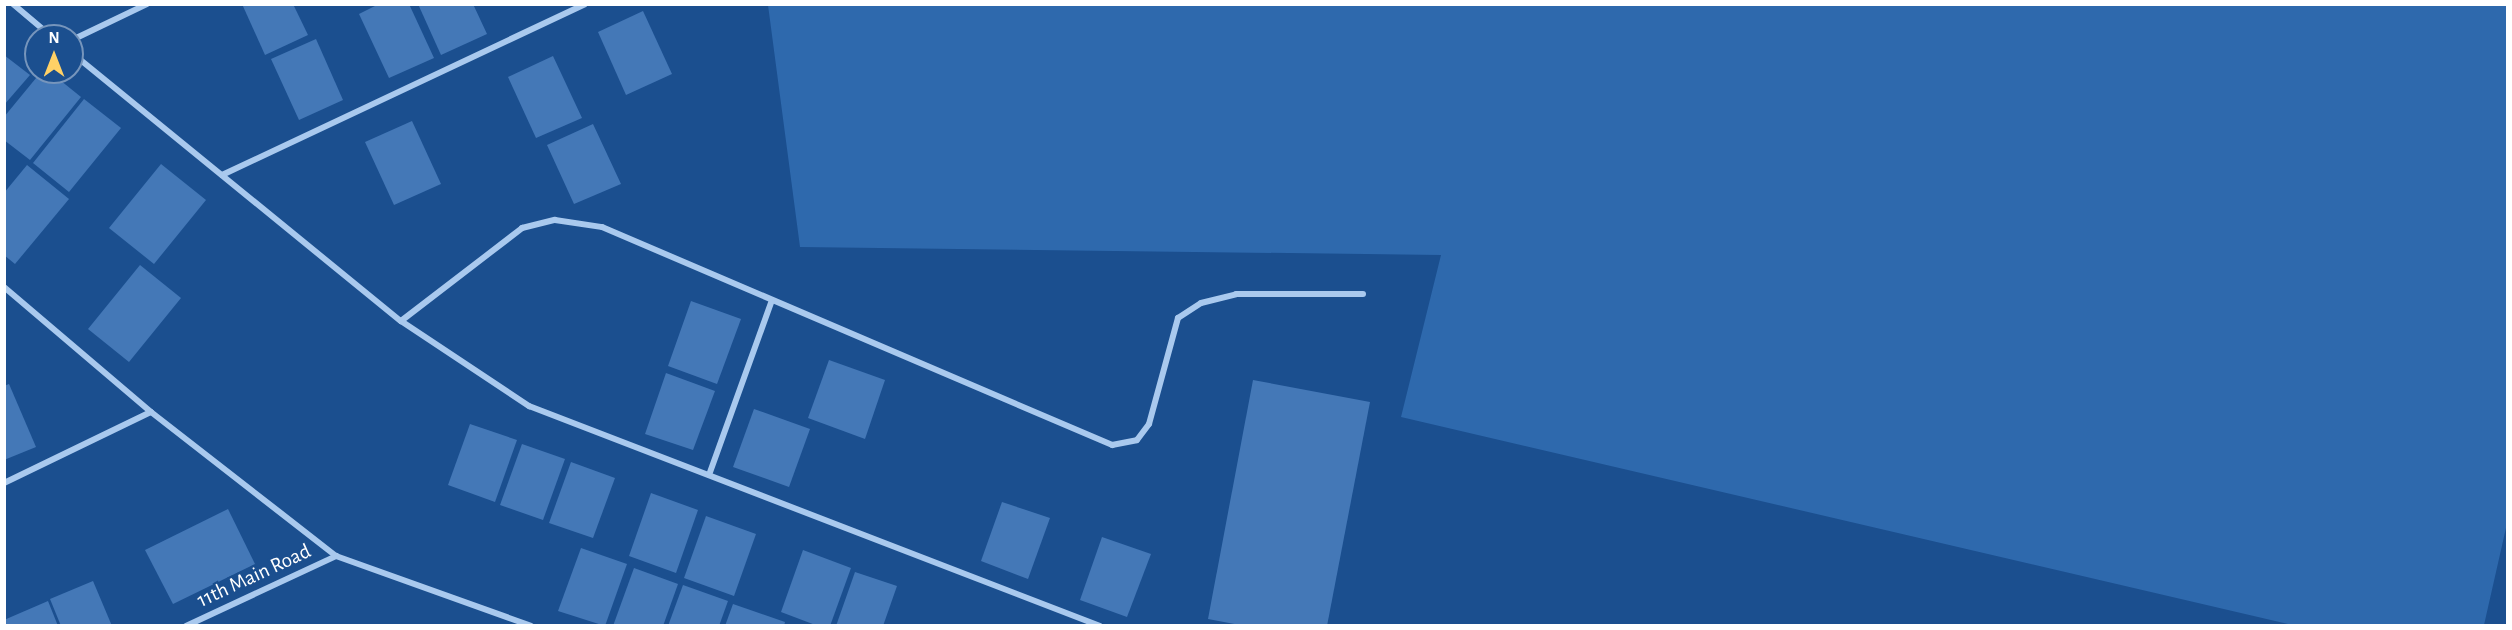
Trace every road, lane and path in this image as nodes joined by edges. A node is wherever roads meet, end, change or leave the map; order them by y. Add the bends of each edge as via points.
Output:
1 (13, 4) edge
2 (147, 4) edge
3 (585, 4) edge
4 (37, 24) edge
5 (84, 34) edge
6 (84, 63) edge
7 (222, 175) junction
8 (4, 287) edge
9 (1363, 294) dead end
10 (772, 300) junction
11 (401, 321) junction
12 (151, 412) junction
13 (709, 475) junction
14 (4, 483) edge
15 (336, 556) junction
16 (186, 626) edge
17 (531, 626) edge
18 (1100, 626) edge

1 - 4 street
2 - 5 street
3 - 7 street
6 - 7 street
7 - 11 street
8 - 12 street
9 - 10 street via 1236,294 1201,303 1178,318 1149,424 1137,440 1112,445
10 - 11 street via 602,227 555,220 522,228
10 - 13 street
11 - 13 street via 529,406
12 - 14 street
12 - 15 street
13 - 18 street
15 - 16 street, 11th Main Road
15 - 17 street

